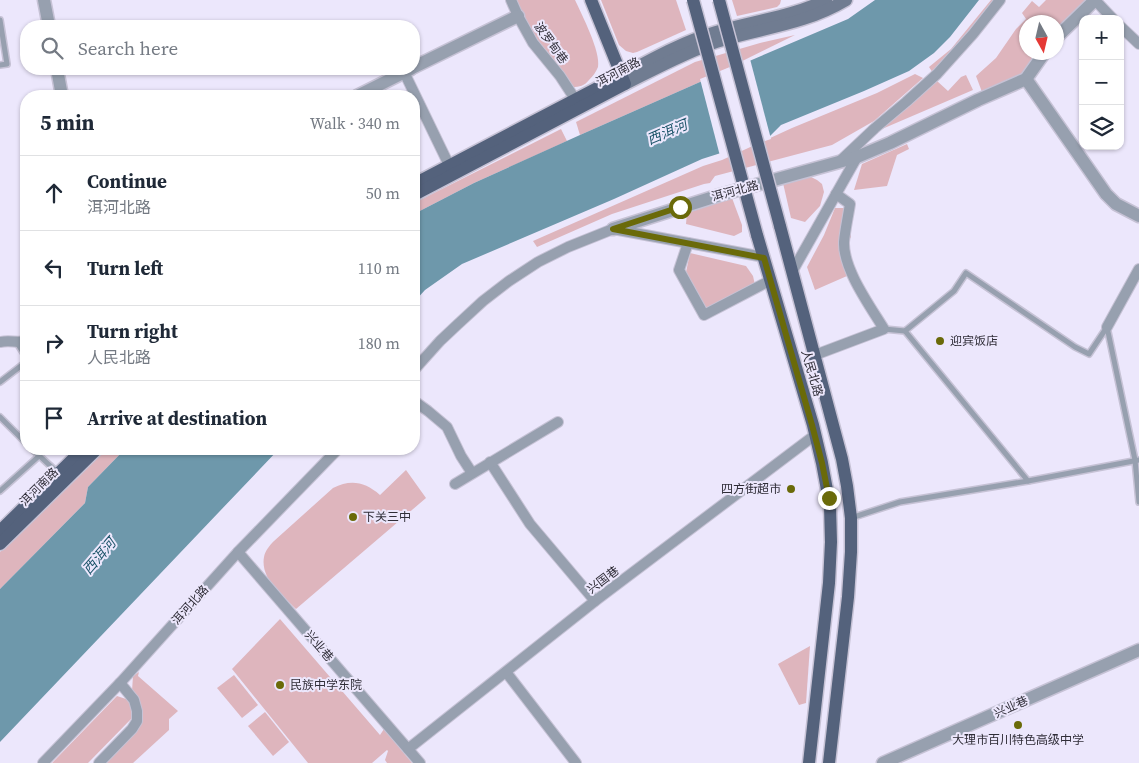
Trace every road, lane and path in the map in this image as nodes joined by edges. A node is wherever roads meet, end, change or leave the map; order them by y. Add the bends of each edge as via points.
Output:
1 (44, 0) edge
2 (511, 0) edge
3 (582, 0) edge
4 (591, 0) edge
5 (693, 0) edge
6 (719, 0) edge
7 (792, 0) edge
8 (826, 0) edge
9 (1000, 0) edge
10 (1095, 0) edge
11 (839, 1) edge
12 (784, 15) junction
13 (1109, 15) edge
14 (518, 16) junction
15 (0, 20) edge
16 (48, 20) edge
17 (773, 28) junction
18 (1064, 30) edge
19 (1124, 30) edge
20 (1139, 44) edge
21 (1039, 60) edge
22 (0, 65) edge
23 (420, 65) edge
24 (58, 75) edge
25 (400, 75) edge
26 (412, 75) edge
27 (1026, 79) junction
28 (620, 82) junction
29 (61, 90) edge
30 (369, 90) edge
31 (418, 90) edge
32 (420, 94) edge
33 (575, 100) junction
34 (856, 157) junction
35 (837, 164) junction
36 (449, 165) junction
37 (420, 181) edge
38 (420, 192) edge
39 (836, 194) junction
40 (1139, 216) edge
41 (613, 229) junction
42 (688, 243) junction
43 (764, 258) junction
44 (1139, 270) edge
45 (792, 272) junction
46 (771, 280) junction
47 (1107, 327) junction
48 (884, 329) junction
49 (905, 330) junction
50 (0, 342) edge
51 (20, 342) edge
52 (815, 355) junction
53 (420, 363) edge
54 (20, 367) edge
55 (0, 382) edge
56 (420, 406) edge
57 (0, 417) edge
58 (558, 422) dead end
59 (815, 435) junction
60 (20, 437) edge
61 (77, 455) edge
62 (91, 455) edge
63 (332, 455) edge
64 (39, 456) joint
65 (1137, 460) edge
66 (490, 462) junction
67 (58, 473) junction
68 (472, 473) junction
69 (1028, 481) junction
70 (455, 484) dead end
71 (0, 491) edge
72 (1139, 502) edge
73 (851, 518) junction
74 (0, 531) edge
75 (0, 544) edge
76 (238, 552) junction
77 (595, 601) junction
78 (1139, 650) edge
79 (506, 672) junction
80 (120, 683) junction
81 (408, 748) junction
82 (42, 763) edge
83 (99, 763) edge
84 (420, 763) edge
85 (576, 763) edge
86 (809, 763) edge
87 (829, 763) edge
88 (883, 763) edge

1 - 16 street
2 - 14 street, 波罗甸巷
3 - 28 main road
4 - 28 main road
5 - 43 main road, 人民北路, bridge
6 - 45 main road, 人民北路, bridge
7 - 12 main road
8 - 12 main road, 洱河南路
9 - 35 street via 937,74
10 - 13 street
10 - 18 street
11 - 17 main road, 洱河南路 via 806,19
12 - 17 main road
12 - 28 main road, 洱河南路 via 738,26 675,48
14 - 23 street
14 - 33 street, 波罗甸巷 via 533,43
15 - 22 lane via 7,64
17 - 28 main road, 洱河南路 via 692,51
19 - 20 street
21 - 27 street
24 - 29 street
25 - 30 street
26 - 31 street
27 - 34 street, 洱河北路
27 - 40 street via 1106,194 1116,204
28 - 33 main road, 洱河南路
28 - 38 main road, 洱河南路
32 - 36 street
33 - 36 main road, 洱河南路
34 - 35 street, 洱河北路
34 - 39 street
35 - 41 street, 洱河北路 via 720,195
36 - 37 main road, 洱河南路
39 - 45 street
39 - 48 street via 850,204 844,243 847,261
41 - 42 street
41 - 53 street, 洱河北路 via 568,247 509,281 457,325
42 - 43 street
42 - 46 street via 679,270 704,315
43 - 46 main road, 人民北路
44 - 47 street
45 - 52 main road, 人民北路
46 - 59 main road, 人民北路
47 - 49 lane via 1089,354 966,274 954,291
47 - 65 lane
48 - 49 lane
48 - 52 street
49 - 69 lane
50 - 51 street
52 - 73 main road, 人民北路 via 842,459
54 - 55 lane
56 - 68 street via 447,427
57 - 60 lane
58 - 66 street
59 - 77 street, 兴国巷
59 - 86 main road, 人民北路 via 829,498 831,551
61 - 67 main road, 洱河南路
62 - 75 main road, 洱河南路
63 - 76 street, 洱河北路
64 - 67 lane
64 - 71 lane
65 - 69 lane
65 - 72 lane
66 - 68 street
66 - 77 street via 530,524
67 - 74 main road, 洱河南路
68 - 70 street
69 - 73 lane via 900,502
73 - 87 main road, 人民北路 via 849,585
76 - 80 street, 洱河北路
76 - 81 street, 兴业巷
77 - 79 street, 兴国巷
78 - 88 street, 兴业巷
79 - 81 street, 兴国巷
79 - 85 street
80 - 82 street, 洱河北路
80 - 83 street via 134,700 137,721
81 - 84 street, 兴业巷

